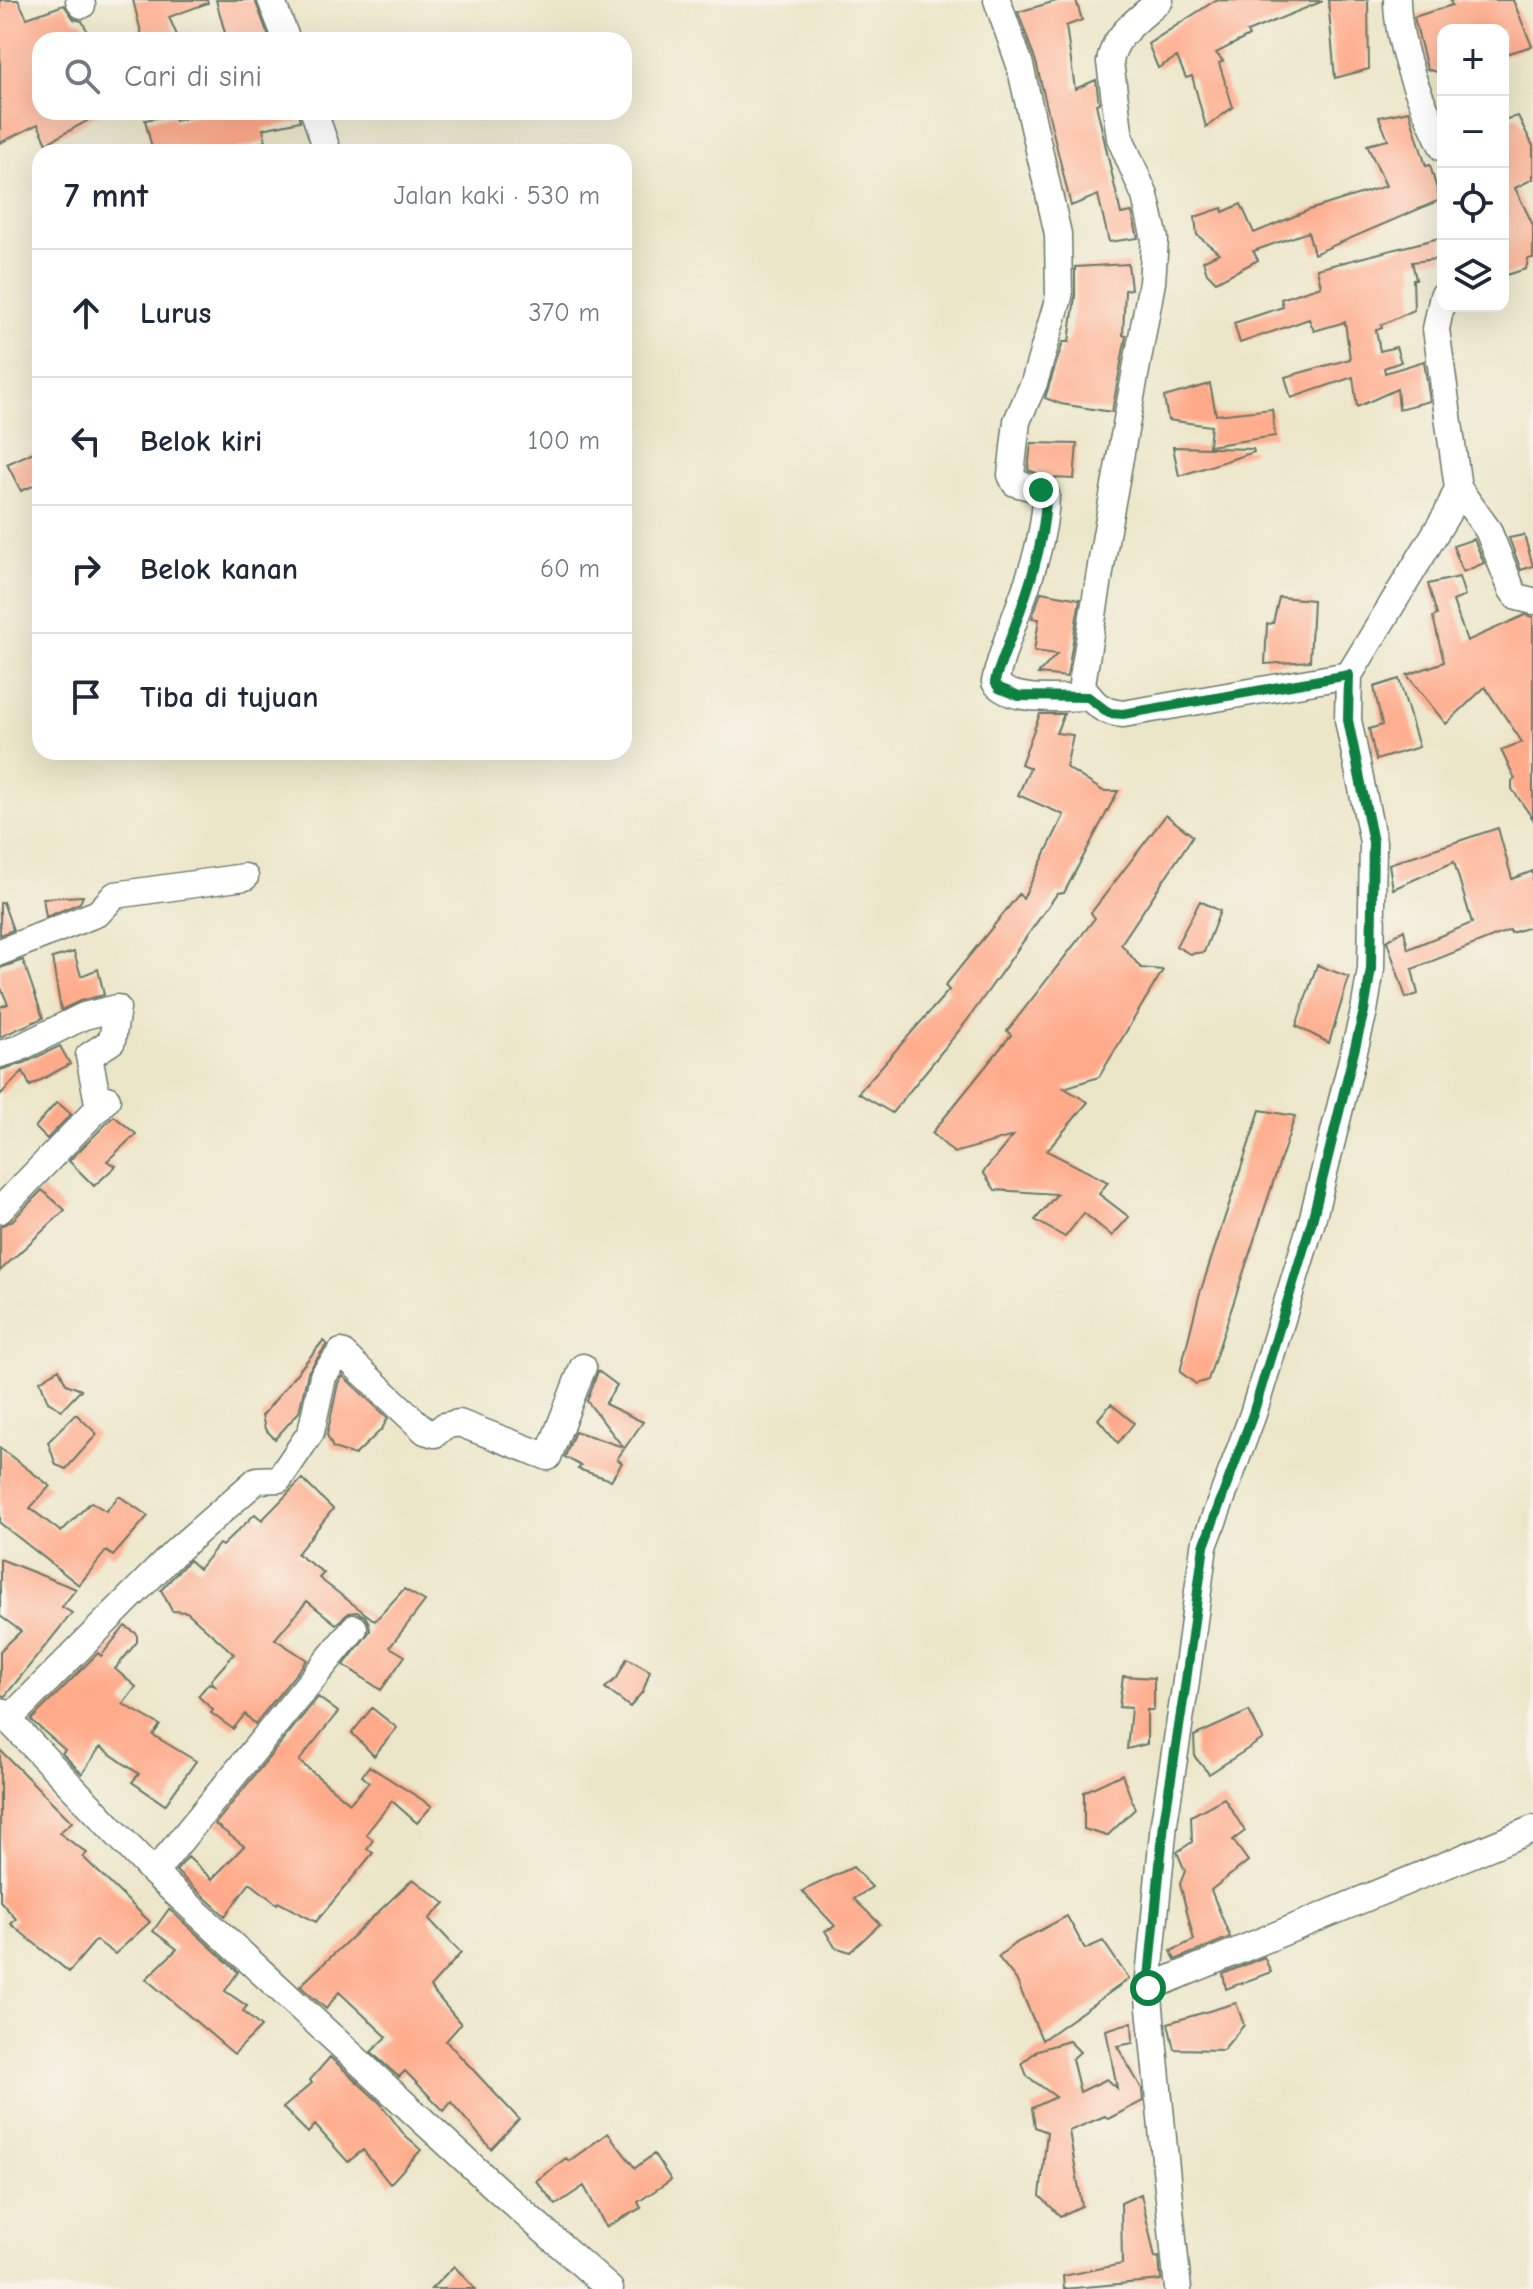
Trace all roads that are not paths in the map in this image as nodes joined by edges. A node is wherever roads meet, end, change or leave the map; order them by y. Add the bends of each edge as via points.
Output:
1 (271, 0) edge
2 (997, 0) edge
3 (1160, 0) edge
4 (1397, 0) edge
5 (284, 32) edge
6 (317, 120) edge
7 (1437, 135) edge
8 (325, 144) edge
9 (1440, 312) edge
10 (1458, 488) junction
11 (1533, 601) edge
12 (1349, 675) junction
13 (1088, 697) junction
14 (245, 877) dead end
15 (0, 952) edge
16 (0, 1054) edge
17 (0, 1210) edge
18 (583, 1367) dead end
19 (354, 1628) dead end
20 (5, 1715) edge
21 (1533, 1829) edge
22 (154, 1873) junction
23 (1148, 1988) junction
24 (610, 2289) edge
25 (1178, 2289) edge

1 - 5 street
2 - 13 street via 1020,65 1058,234 1059,297 1017,421 1011,475 1015,483 1041,490 1045,508 1029,586 995,682 1019,696
3 - 13 street via 1122,35 1110,62 1120,138 1145,196 1155,239 1152,282 1083,669
4 - 7 street via 1416,90
6 - 8 street
9 - 10 street via 1436,329
10 - 11 street via 1488,530 1512,590
10 - 12 street
12 - 13 street via 1123,714 1109,713
12 - 23 street via 1348,720 1373,842 1371,969 1312,1221 1253,1414 1204,1546 1164,1823
14 - 15 street via 115,895 98,913
16 - 17 street via 84,1016 117,1008 112,1041 89,1056 103,1103
18 - 20 street via 548,1457 459,1423 435,1434 425,1431 341,1352 323,1376 311,1432 279,1479 257,1480
19 - 22 street
20 - 22 street
21 - 23 street
22 - 24 street
23 - 25 street

